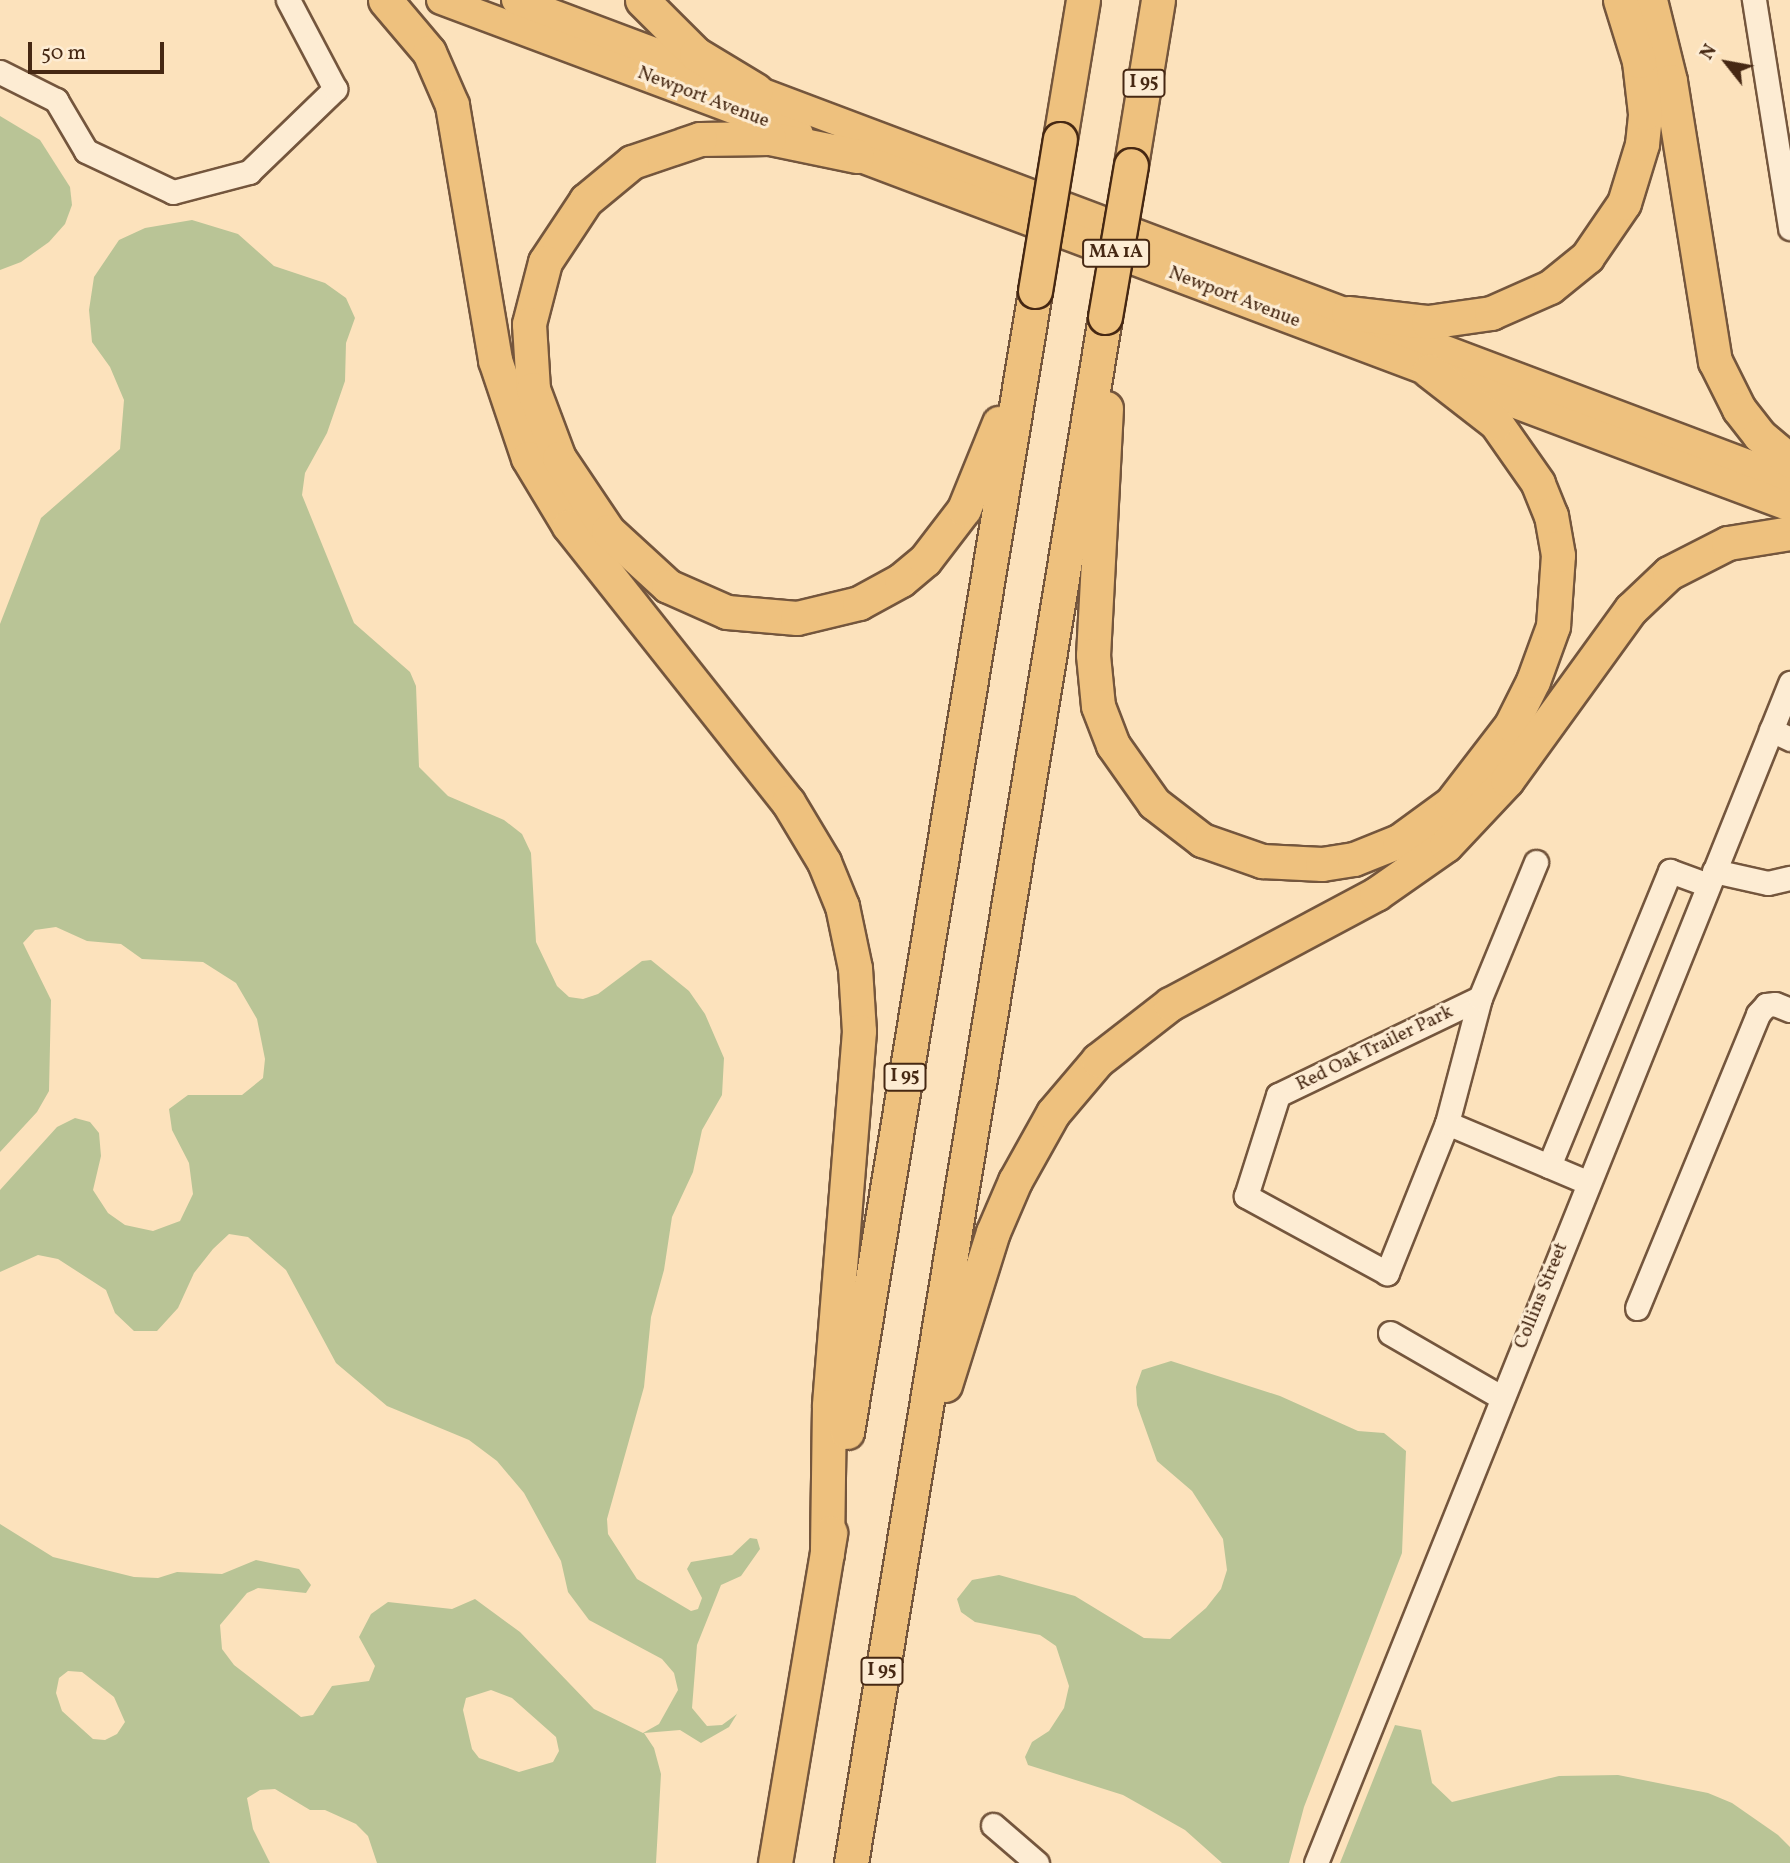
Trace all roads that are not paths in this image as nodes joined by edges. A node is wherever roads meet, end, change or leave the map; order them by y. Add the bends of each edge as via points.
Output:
1 (288, 0) edge
2 (385, 0) edge
3 (441, 0) edge
4 (516, 0) edge
5 (642, 0) edge
6 (1070, 0) edge
7 (1083, 0) edge
8 (1158, 0) edge
9 (1180, 0) edge
10 (1620, 0) edge
11 (1650, 0) edge
12 (1754, 0) edge
13 (0, 72) edge
14 (1070, 78) junction
15 (756, 90) junction
16 (1143, 92) junction
17 (857, 156) junction
18 (1790, 228) edge
19 (1348, 313) junction
20 (1105, 317) junction
21 (1023, 359) junction
22 (1429, 371) junction
23 (1790, 461) edge
24 (1790, 480) edge
25 (1790, 507) edge
26 (1790, 533) edge
27 (1790, 683) edge
28 (1780, 734) edge
29 (1536, 862) dead end
30 (1711, 878) junction
31 (1790, 878) edge
32 (1480, 998) junction
33 (1790, 1010) edge
34 (1447, 1123) junction
35 (1549, 1166) junction
36 (1587, 1182) junction
37 (1637, 1308) dead end
38 (1390, 1334) dead end
39 (1501, 1397) junction
40 (914, 1480) junction
41 (827, 1555) junction
42 (993, 1825) dead end
43 (775, 1863) edge
44 (851, 1863) edge
45 (1037, 1863) edge
46 (1316, 1863) edge

1 - 13 street via 335,89 249,172 173,192 86,151 56,100
2 - 41 highway via 429,52 452,105 495,360 528,458 569,526 788,802 819,852 842,906 855,968 859,1031 829,1406
3 - 17 main road, Newport Avenue / MA 1A
4 - 15 main road, Newport Avenue / MA 1A
5 - 15 highway via 696,54
6 - 14 highway
7 - 14 highway, I 95
8 - 16 highway, I 95
9 - 16 highway
10 - 19 highway via 1640,70 1642,144 1624,202 1587,257 1550,287 1491,313 1427,322
11 - 23 highway via 1671,81 1715,361 1748,422
12 - 18 street
14 - 21 highway, I 95, bridge
15 - 19 main road, Newport Avenue / MA 1A
16 - 20 highway, I 95, bridge
17 - 21 highway via 754,136 676,144 620,171 568,222 535,292 528,332 529,372 559,458 608,531 668,586 727,612 797,618 859,603 914,570 955,524
17 - 22 main road, Newport Avenue / MA 1A
19 - 24 main road, Newport Avenue / MA 1A
20 - 22 highway via 1107,451 1093,655 1102,719 1127,770 1164,813 1216,847 1269,862 1322,864 1354,859 1428,823 1461,792 1496,748 1544,653 1558,598 1559,570 1544,494 1496,423
20 - 40 highway, I 95
21 - 41 highway, I 95
22 - 25 main road, Newport Avenue / MA 1A
26 - 40 highway via 1728,543 1669,573 1631,610 1507,780 1447,845 1376,894 1162,1009 1087,1072 1053,1113 1004,1206
27 - 28 street, Collins Street
28 - 30 street, Collins Street
29 - 32 street, Red Oak Trailer Park
30 - 31 street via 1768,883
30 - 35 street via 1670,871
30 - 36 street, Collins Street
32 - 34 street, Red Oak Trailer Park
32 - 34 street, Red Oak Trailer Park via 1278,1095 1246,1196 1387,1273
33 - 37 street via 1775,1003 1758,1014
34 - 35 street
35 - 36 street
36 - 39 street, Collins Street
38 - 39 street
39 - 46 street, Collins Street
40 - 44 highway, I 95
41 - 43 highway, I 95
42 - 45 street

